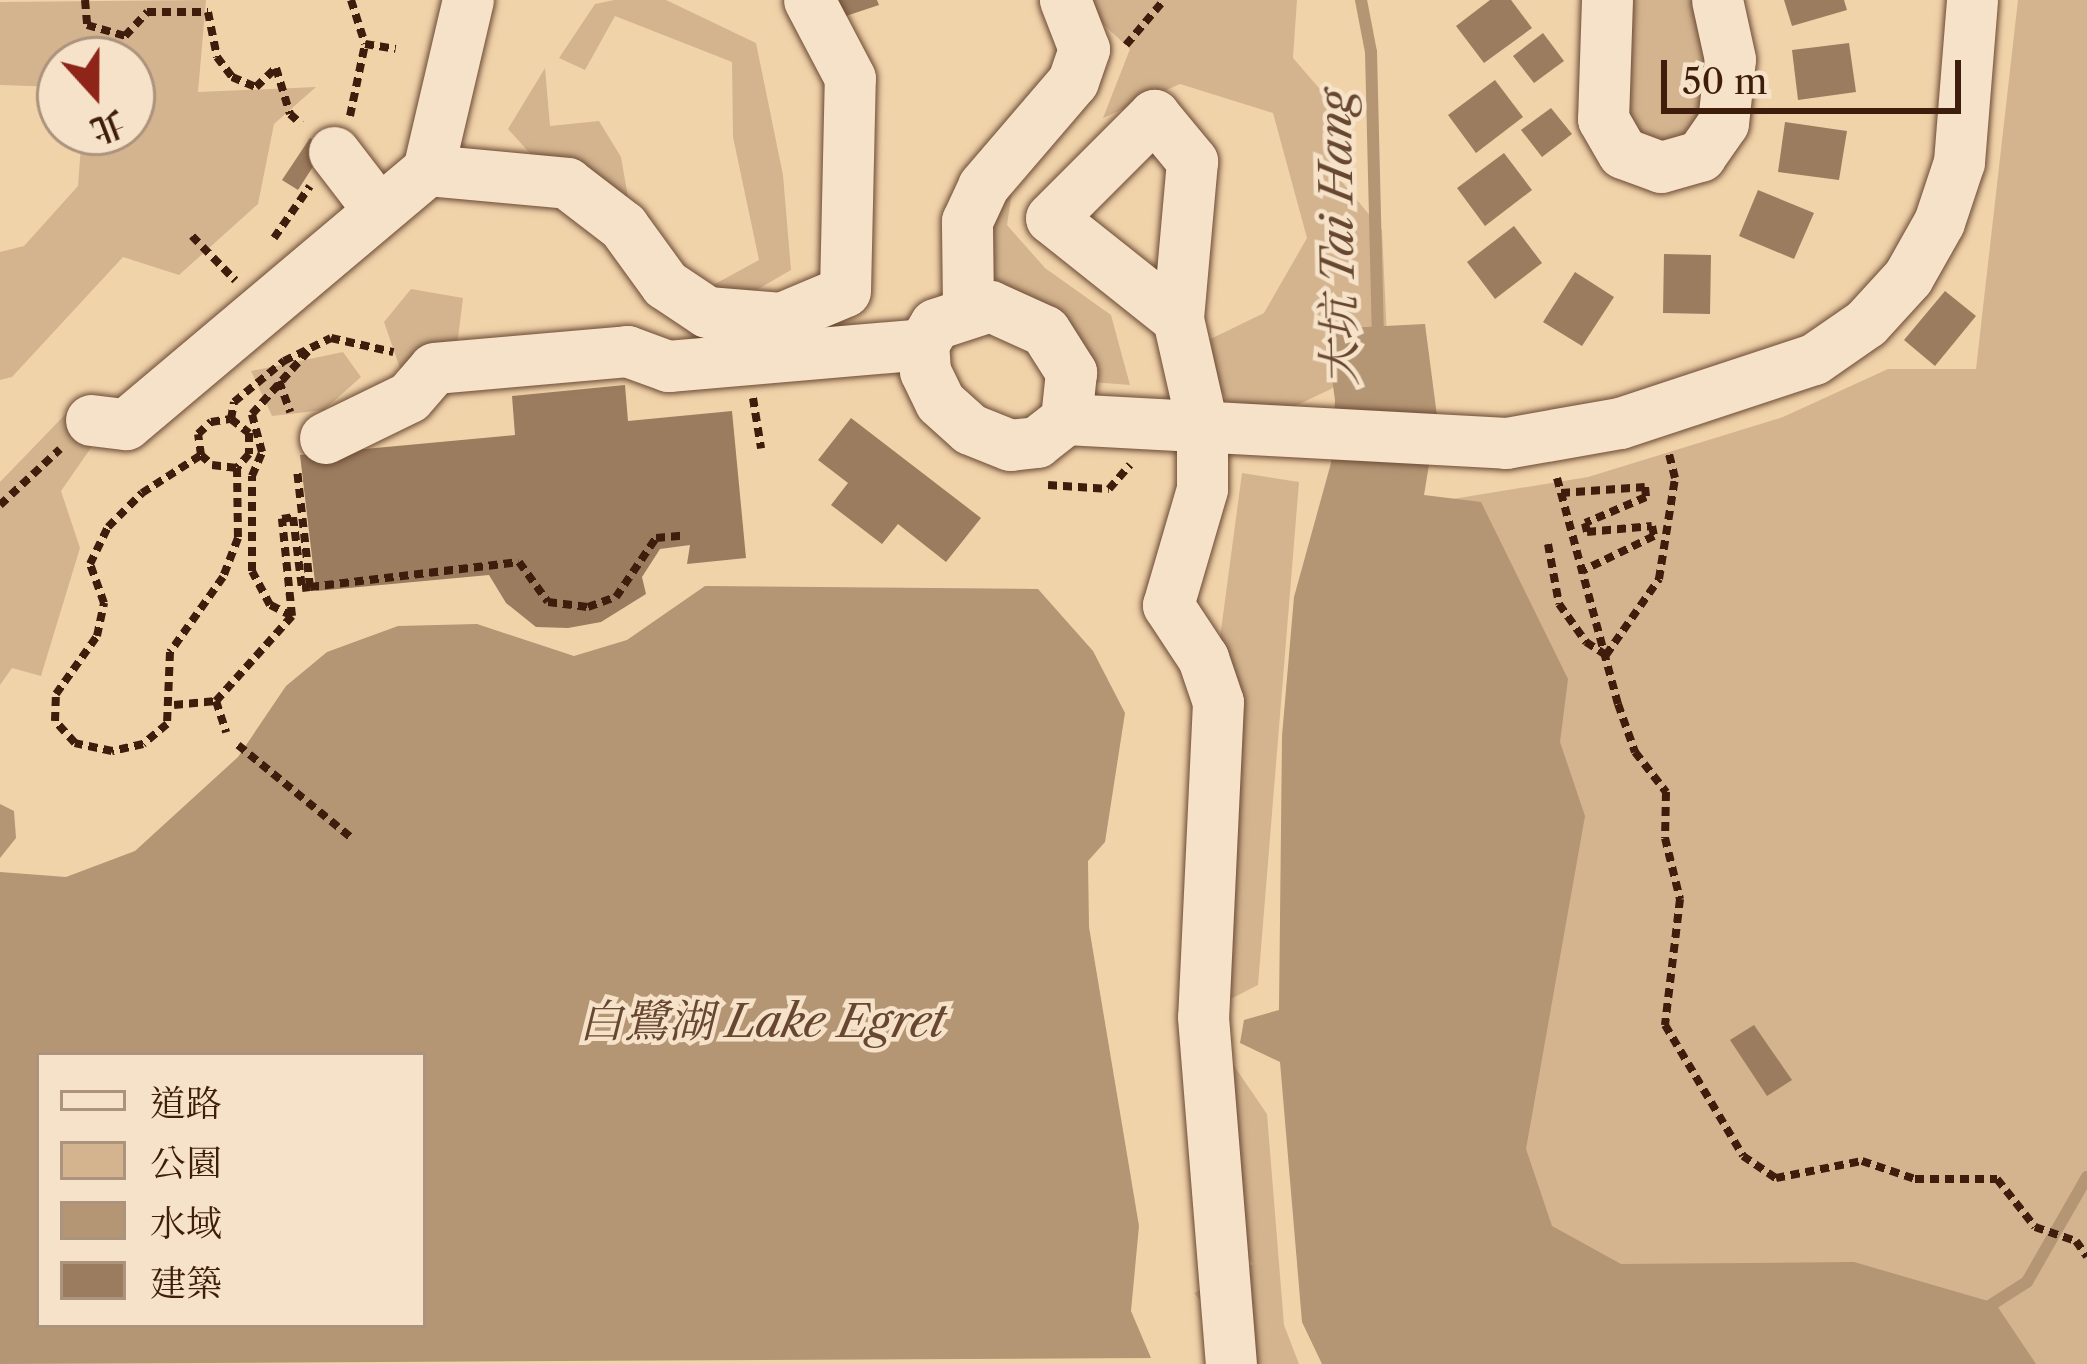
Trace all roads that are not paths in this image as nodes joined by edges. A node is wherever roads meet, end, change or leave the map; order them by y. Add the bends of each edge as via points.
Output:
1 (468, 0) edge
2 (809, 0) edge
3 (1064, 0) edge
4 (1607, 0) edge
5 (1717, 0) edge
6 (1972, 0) edge
7 (334, 152) road end
8 (428, 170) junction
9 (377, 208) junction
10 (968, 308) junction
11 (1178, 319) dead end
12 (922, 344) junction
13 (1066, 419) junction
14 (91, 420) road end
15 (1202, 425) junction
16 (304, 440) road end
17 (1232, 1364) edge

1 - 8 street
2 - 8 street via 850,78 845,291 781,318 707,312 665,284 623,226 567,183
3 - 10 street via 1084,49 1073,81 975,203 967,221
4 - 5 street via 1603,118 1623,153 1661,167 1700,156 1723,123 1730,59
6 - 15 street via 1958,162 1946,202 1908,277 1866,322 1814,359 1564,436 1449,444
7 - 9 street
8 - 9 street
9 - 14 street via 126,424
10 - 12 street via 935,324
10 - 13 street via 1010,311 1062,349 1071,372
11 - 15 street
12 - 13 street via 940,402 981,435 1010,445 1037,442
12 - 16 street via 668,366 627,351 434,368 409,397
13 - 15 street
15 - 17 street via 1202,489 1168,604 1203,658 1218,702 1203,1017

